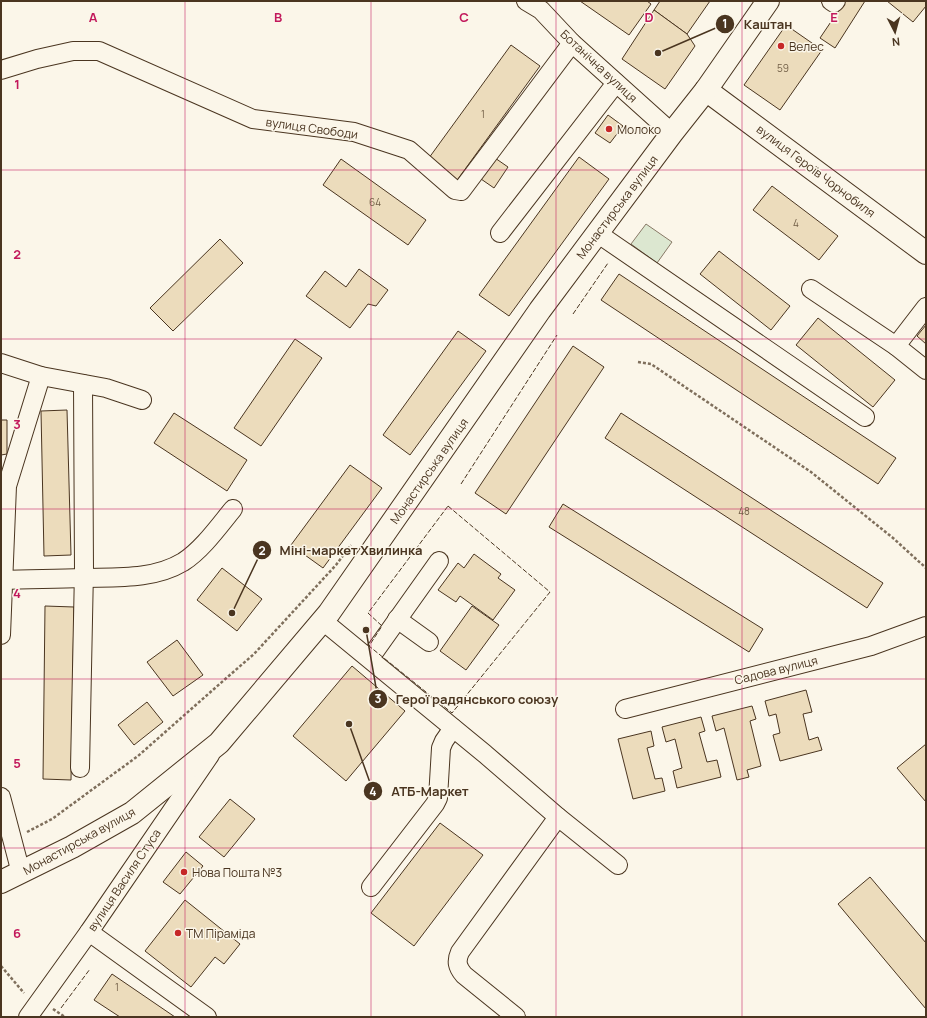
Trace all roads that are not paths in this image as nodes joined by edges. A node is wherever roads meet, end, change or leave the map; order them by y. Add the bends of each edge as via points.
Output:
1 (526, 1) edge
2 (768, 1) edge
3 (831, 1) edge
4 (836, 1) edge
5 (541, 6) edge
6 (572, 43) junction
7 (1, 70) edge
8 (616, 83) junction
9 (706, 90) junction
10 (672, 133) junction
11 (500, 233) dead end
12 (597, 233) junction
13 (926, 253) edge
14 (811, 288) dead end
15 (926, 307) edge
16 (896, 346) junction
17 (1, 363) edge
18 (926, 370) edge
19 (41, 376) junction
20 (83, 384) junction
21 (142, 400) dead end
22 (866, 417) dead end
23 (234, 509) dead end
24 (439, 560) dead end
25 (84, 578) junction
26 (3, 580) junction
27 (398, 620) junction
28 (1, 621) edge
29 (323, 621) junction
30 (926, 626) edge
31 (1, 635) edge
32 (429, 642) dead end
33 (369, 658) junction
34 (625, 709) dead end
35 (453, 728) junction
36 (219, 742) junction
37 (80, 768) dead end
38 (1, 798) edge
39 (558, 817) junction
40 (618, 865) dead end
41 (21, 873) junction
42 (1, 882) edge
43 (371, 887) dead end
44 (89, 932) junction
45 (498, 1011) edge
46 (31, 1012) edge
47 (207, 1017) edge
48 (516, 1017) edge

1 - 5 street, Ботанічна вулиця
2 - 9 main road, Монастирська вулиця
3 - 4 street
5 - 6 street, Ботанічна вулиця
6 - 7 street, вулиця Свободи via 460,191 455,190 409,150 354,132 253,119 99,51 73,51
6 - 8 street, Ботанічна вулиця
8 - 10 street, Ботанічна вулиця
8 - 11 street
9 - 10 main road, Монастирська вулиця
9 - 13 main road, вулиця Героїв Чорнобиля
10 - 12 main road, Монастирська вулиця
12 - 22 street
12 - 29 main road, Монастирська вулиця via 540,310
14 - 16 street
15 - 16 street
16 - 18 street
17 - 19 street
19 - 20 street
19 - 26 street via 7,486
20 - 21 street via 106,388
20 - 25 street
23 - 25 street via 196,552 168,569 124,577
24 - 27 street
25 - 26 street
25 - 37 street
26 - 28 street
27 - 32 street
27 - 33 street
28 - 31 street
29 - 33 street
29 - 36 main road, Монастирська вулиця
30 - 34 street, Садова вулиця via 870,646
33 - 35 street
35 - 39 street
35 - 43 street via 441,748 438,798 435,804
36 - 41 main road, Монастирська вулиця via 132,813
36 - 44 street, вулиця Василя Стуса
38 - 41 street
39 - 40 street
39 - 45 street via 458,957 459,970
41 - 42 main road, Монастирська вулиця
44 - 46 street, вулиця Василя Стуса
44 - 47 street
45 - 48 street

